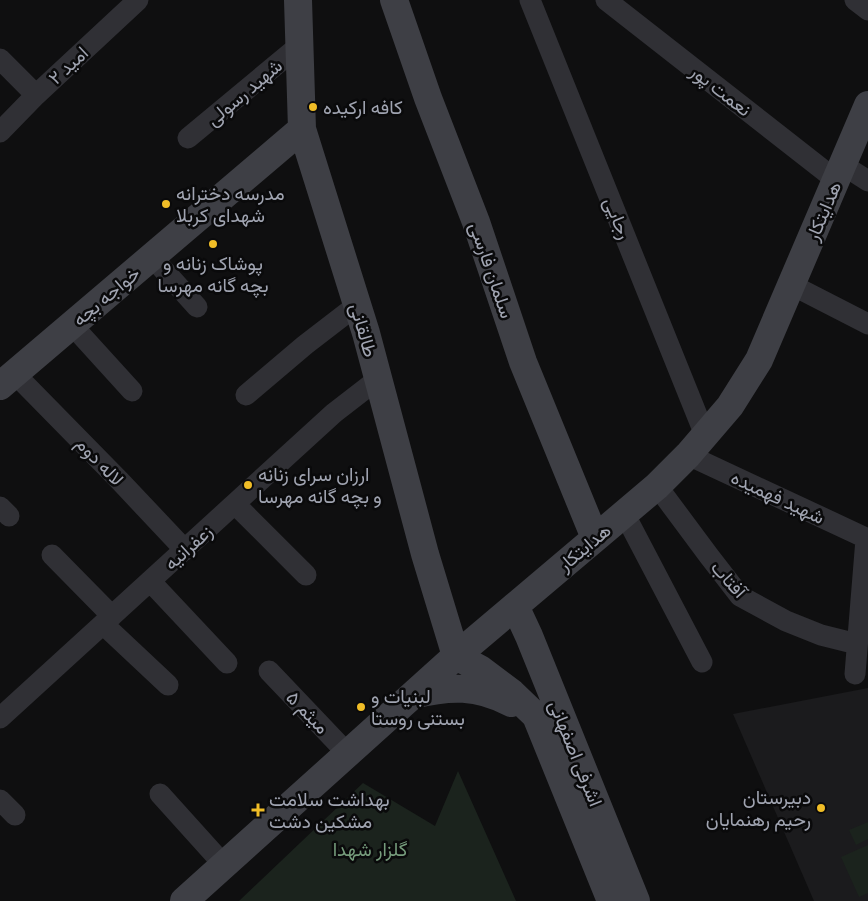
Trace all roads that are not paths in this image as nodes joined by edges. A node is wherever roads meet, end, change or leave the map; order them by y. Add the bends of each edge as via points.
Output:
1 (138, 0) edge
2 (298, 0) edge
3 (394, 0) edge
4 (530, 0) edge
5 (606, 0) edge
6 (855, 0) edge
7 (868, 10) edge
8 (300, 45) junction
9 (0, 59) edge
10 (36, 95) junction
11 (868, 105) edge
12 (302, 128) junction
13 (0, 132) edge
14 (188, 138) dead end
15 (839, 172) junction
16 (868, 181) edge
17 (152, 257) junction
18 (792, 285) junction
19 (357, 305) junction
20 (197, 307) dead end
21 (868, 324) edge
22 (72, 325) junction
23 (378, 379) junction
24 (7, 380) edge
25 (132, 391) dead end
26 (246, 395) dead end
27 (697, 445) junction
28 (657, 486) junction
29 (235, 504) junction
30 (624, 513) junction
31 (595, 538) junction
32 (867, 539) edge
33 (185, 550) junction
34 (52, 555) dead end
35 (306, 575) dead end
36 (150, 581) junction
37 (515, 606) junction
38 (107, 620) junction
39 (857, 644) junction
40 (456, 656) junction
41 (702, 662) dead end
42 (227, 663) dead end
43 (269, 671) dead end
44 (855, 674) dead end
45 (168, 685) dead end
46 (413, 695) junction
47 (2, 711) edge
48 (536, 716) junction
49 (347, 753) junction
50 (160, 794) dead end
51 (0, 800) edge
52 (15, 815) dead end
53 (224, 865) junction
54 (184, 901) edge
55 (611, 901) edge
56 (636, 901) edge

1 - 10 street, امید ۲
2 - 8 main road, طالقانی
3 - 31 main road, سلمان فارسی via 476,222 523,362
4 - 27 street, رجایی
5 - 15 street, نعمت پور
6 - 7 street
8 - 12 main road, طالقانی
8 - 14 street, شهید رسولی
9 - 10 street
10 - 13 street, امید ۲
11 - 15 main road, هدایتکار
12 - 17 main road, خواجه بچه
12 - 19 main road, طالقانی
15 - 16 street, نعمت پور
15 - 18 main road, هدایتکار
17 - 20 street
17 - 22 main road, خواجه بچه
18 - 21 street
18 - 27 main road, هدایتکار via 759,360 730,406
19 - 23 main road, طالقانی
19 - 26 street
22 - 24 main road, خواجه بچه
22 - 25 street
23 - 29 street, زعفرانیه via 334,413
23 - 40 main road, طالقانی
24 - 33 street, لاله دوم via 120,481
27 - 28 main road, هدایتکار
27 - 32 street, شهید فهمیده
28 - 30 main road, هدایتکار
28 - 39 street, آفتاب via 740,596 786,621 821,635
29 - 33 street, زعفرانیه
29 - 35 street
30 - 31 main road, هدایتکار
30 - 41 street
31 - 37 main road, هدایتکار
32 - 39 street
33 - 36 street, زعفرانیه
34 - 38 street
36 - 38 street, زعفرانیه
36 - 42 street
37 - 40 main road, هدایتکار
37 - 56 main road, اشرفی اصفهانی
38 - 45 street
38 - 47 street, زعفرانیه
39 - 44 street
40 - 46 main road, هدایتکار
40 - 48 main road, اشرفی اصفهانی via 480,669
43 - 49 street, میثم ۵
46 - 48 main road via 435,690 470,689 493,694
46 - 49 main road, هدایتکار
48 - 55 main road, اشرفی اصفهانی
49 - 53 main road, هدایتکار
50 - 53 street
51 - 52 street
53 - 54 main road, هدایتکار

